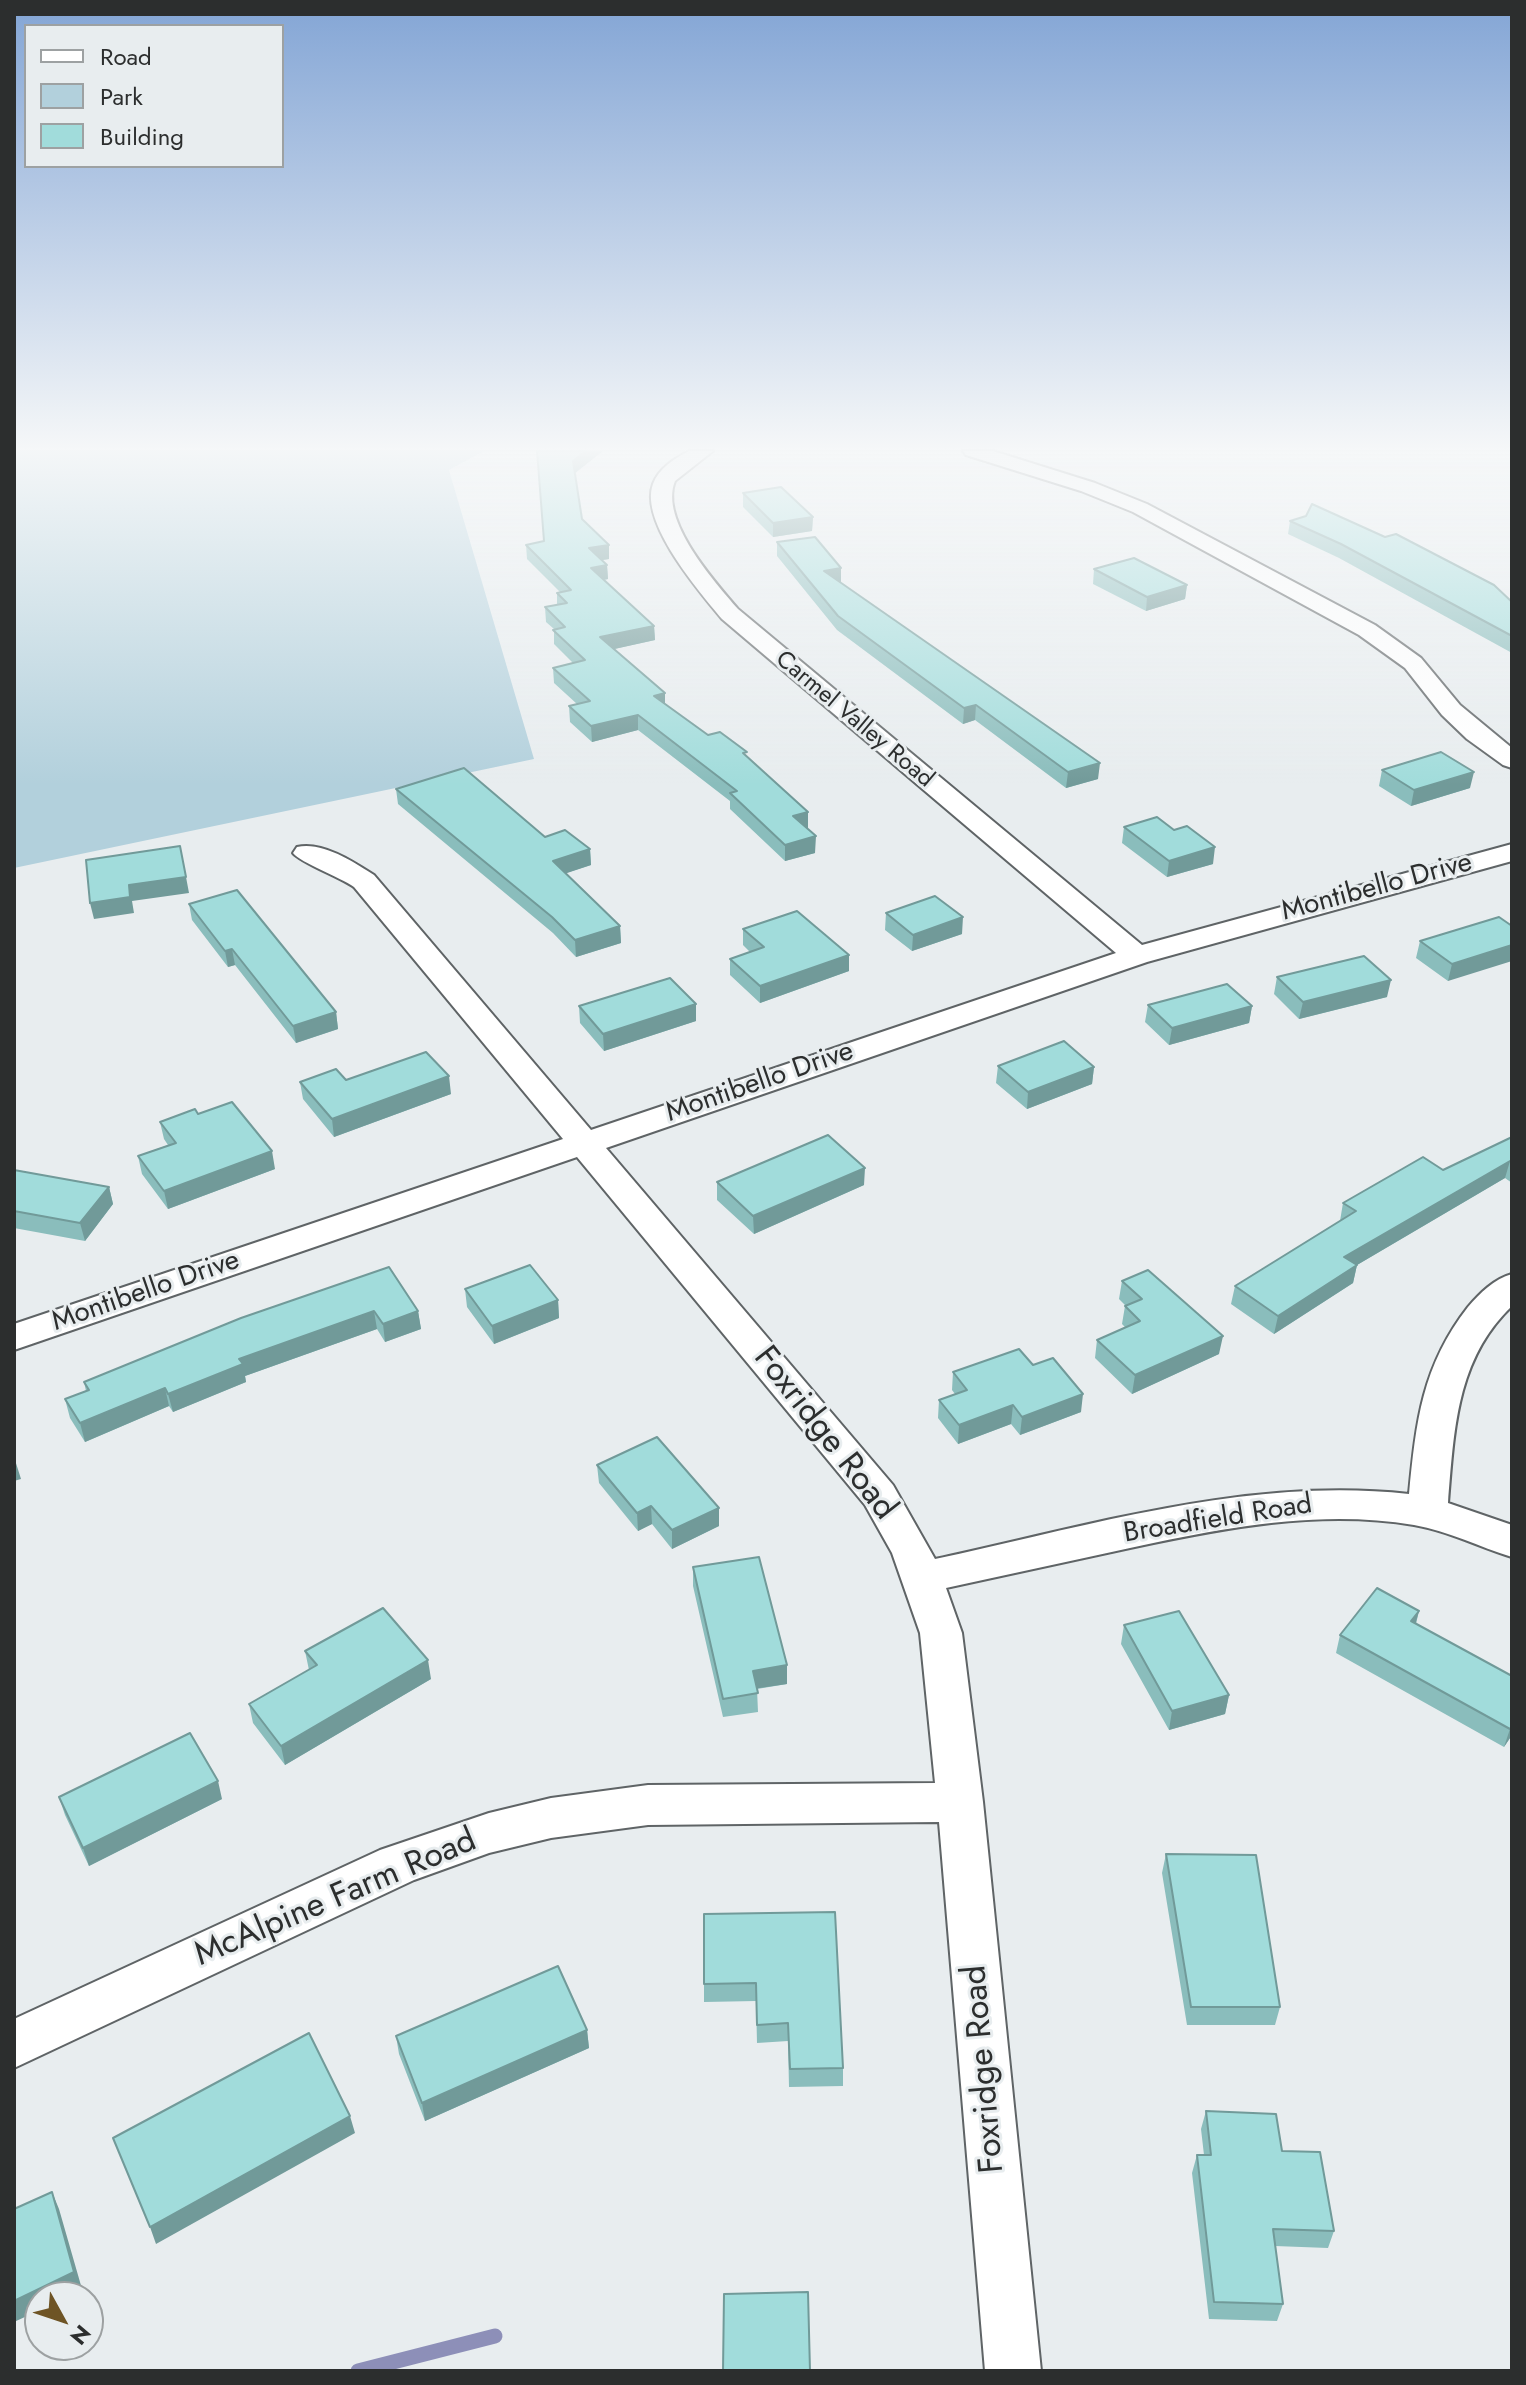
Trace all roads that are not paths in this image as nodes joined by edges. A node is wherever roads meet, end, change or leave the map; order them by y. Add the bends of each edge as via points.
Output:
1 (692, 562) edge
2 (1241, 562) edge
3 (1512, 760) edge
4 (1512, 852) edge
5 (307, 853) dead end
6 (1137, 956) junction
7 (583, 1144) junction
8 (1512, 1286) edge
9 (14, 1337) edge
10 (1427, 1512) junction
11 (1512, 1542) edge
12 (923, 1577) junction
13 (960, 1802) junction
14 (14, 2044) edge
15 (1013, 2371) edge

1 - 6 street, Carmel Valley Road via 730,614
2 - 3 street via 1367,630 1413,663 1451,710
4 - 6 street, Montibello Drive
5 - 7 street, Foxridge Road via 364,881
6 - 7 street, Montibello Drive
7 - 9 street, Montibello Drive
7 - 12 street, Foxridge Road via 879,1495
8 - 10 street via 1466,1332 1447,1368
10 - 11 street, Broadfield Road
10 - 12 street, Broadfield Road via 1372,1504 1281,1505
12 - 13 street, Foxridge Road via 941,1633
13 - 14 street, McAlpine Farm Road via 648,1805 521,1822 397,1865
13 - 15 street, Foxridge Road

